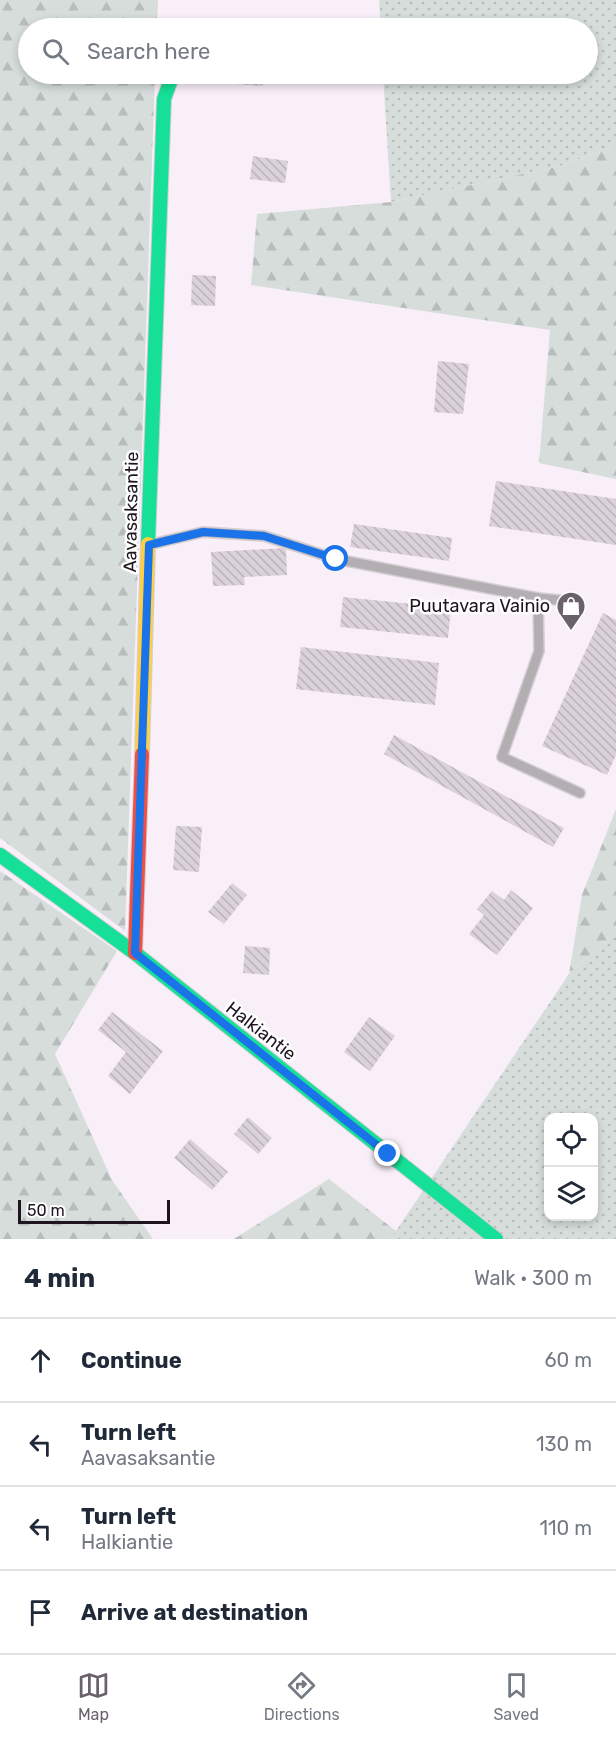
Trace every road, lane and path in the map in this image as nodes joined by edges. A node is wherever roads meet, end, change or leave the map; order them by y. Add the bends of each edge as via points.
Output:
1 (169, 84) edge
2 (149, 545) junction
3 (538, 598) junction
4 (578, 602) dead end
5 (580, 794) dead end
6 (0, 855) edge
7 (135, 953) junction
8 (496, 1239) edge

1 - 2 street, Aavasaksantie via 163,111
2 - 3 lane via 203,532 264,536 336,559
2 - 7 street, Aavasaksantie
3 - 4 lane
3 - 5 lane via 539,651 502,757
6 - 7 street, Halkiantie
7 - 8 street, Halkiantie

